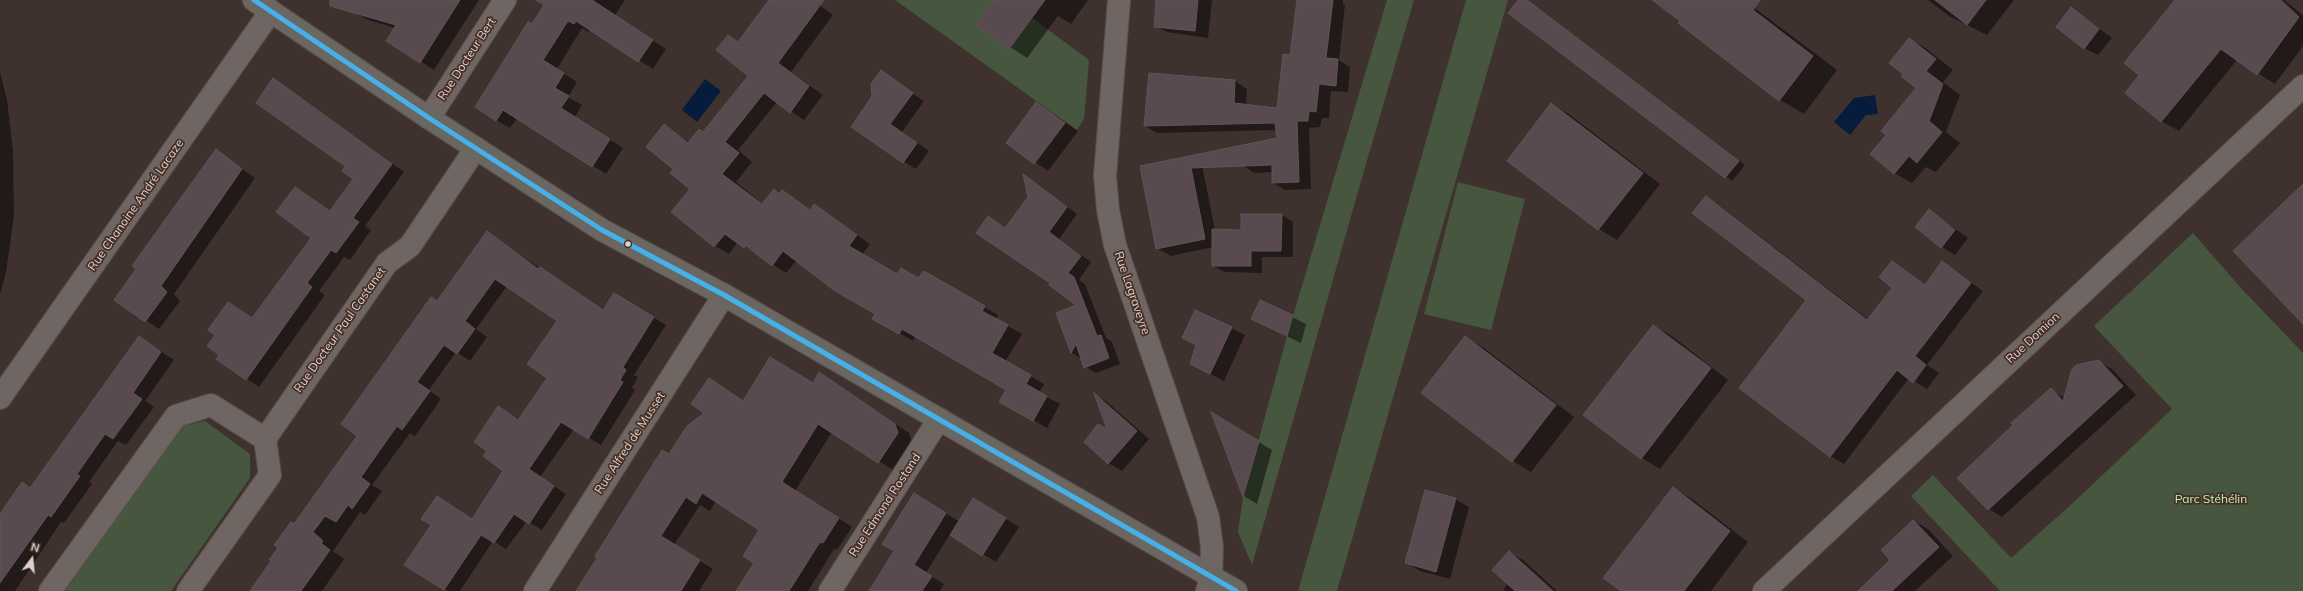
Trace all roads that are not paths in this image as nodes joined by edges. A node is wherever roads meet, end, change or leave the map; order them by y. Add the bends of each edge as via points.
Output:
1 (505, 0) edge
2 (1119, 0) edge
3 (263, 6) edge
4 (2303, 86) edge
5 (429, 118) junction
6 (476, 148) junction
7 (724, 295) junction
8 (0, 398) edge
9 (939, 419) junction
10 (265, 439) junction
11 (1209, 584) edge
12 (1235, 590) edge
13 (50, 591) edge
14 (188, 591) edge
15 (535, 591) edge
16 (830, 591) edge
17 (1764, 591) edge

1 - 5 street, Rue Docteur Bert
2 - 11 street, Rue Lagraveyre via 1105,176 1108,210 1115,245 1208,517 1212,535
3 - 5 street
3 - 8 street, Rue Chanoine André Lacaze
4 - 17 street, Rue Domion
5 - 6 street
6 - 7 street via 609,234
6 - 10 street, Rue Docteur Paul Castanet via 410,246 387,263
7 - 9 street
7 - 15 street, Rue Alfred de Musset
9 - 11 street
9 - 16 street, Rue Edmond Rostand
10 - 13 street via 211,405 176,416
10 - 14 street via 270,475
11 - 12 street

